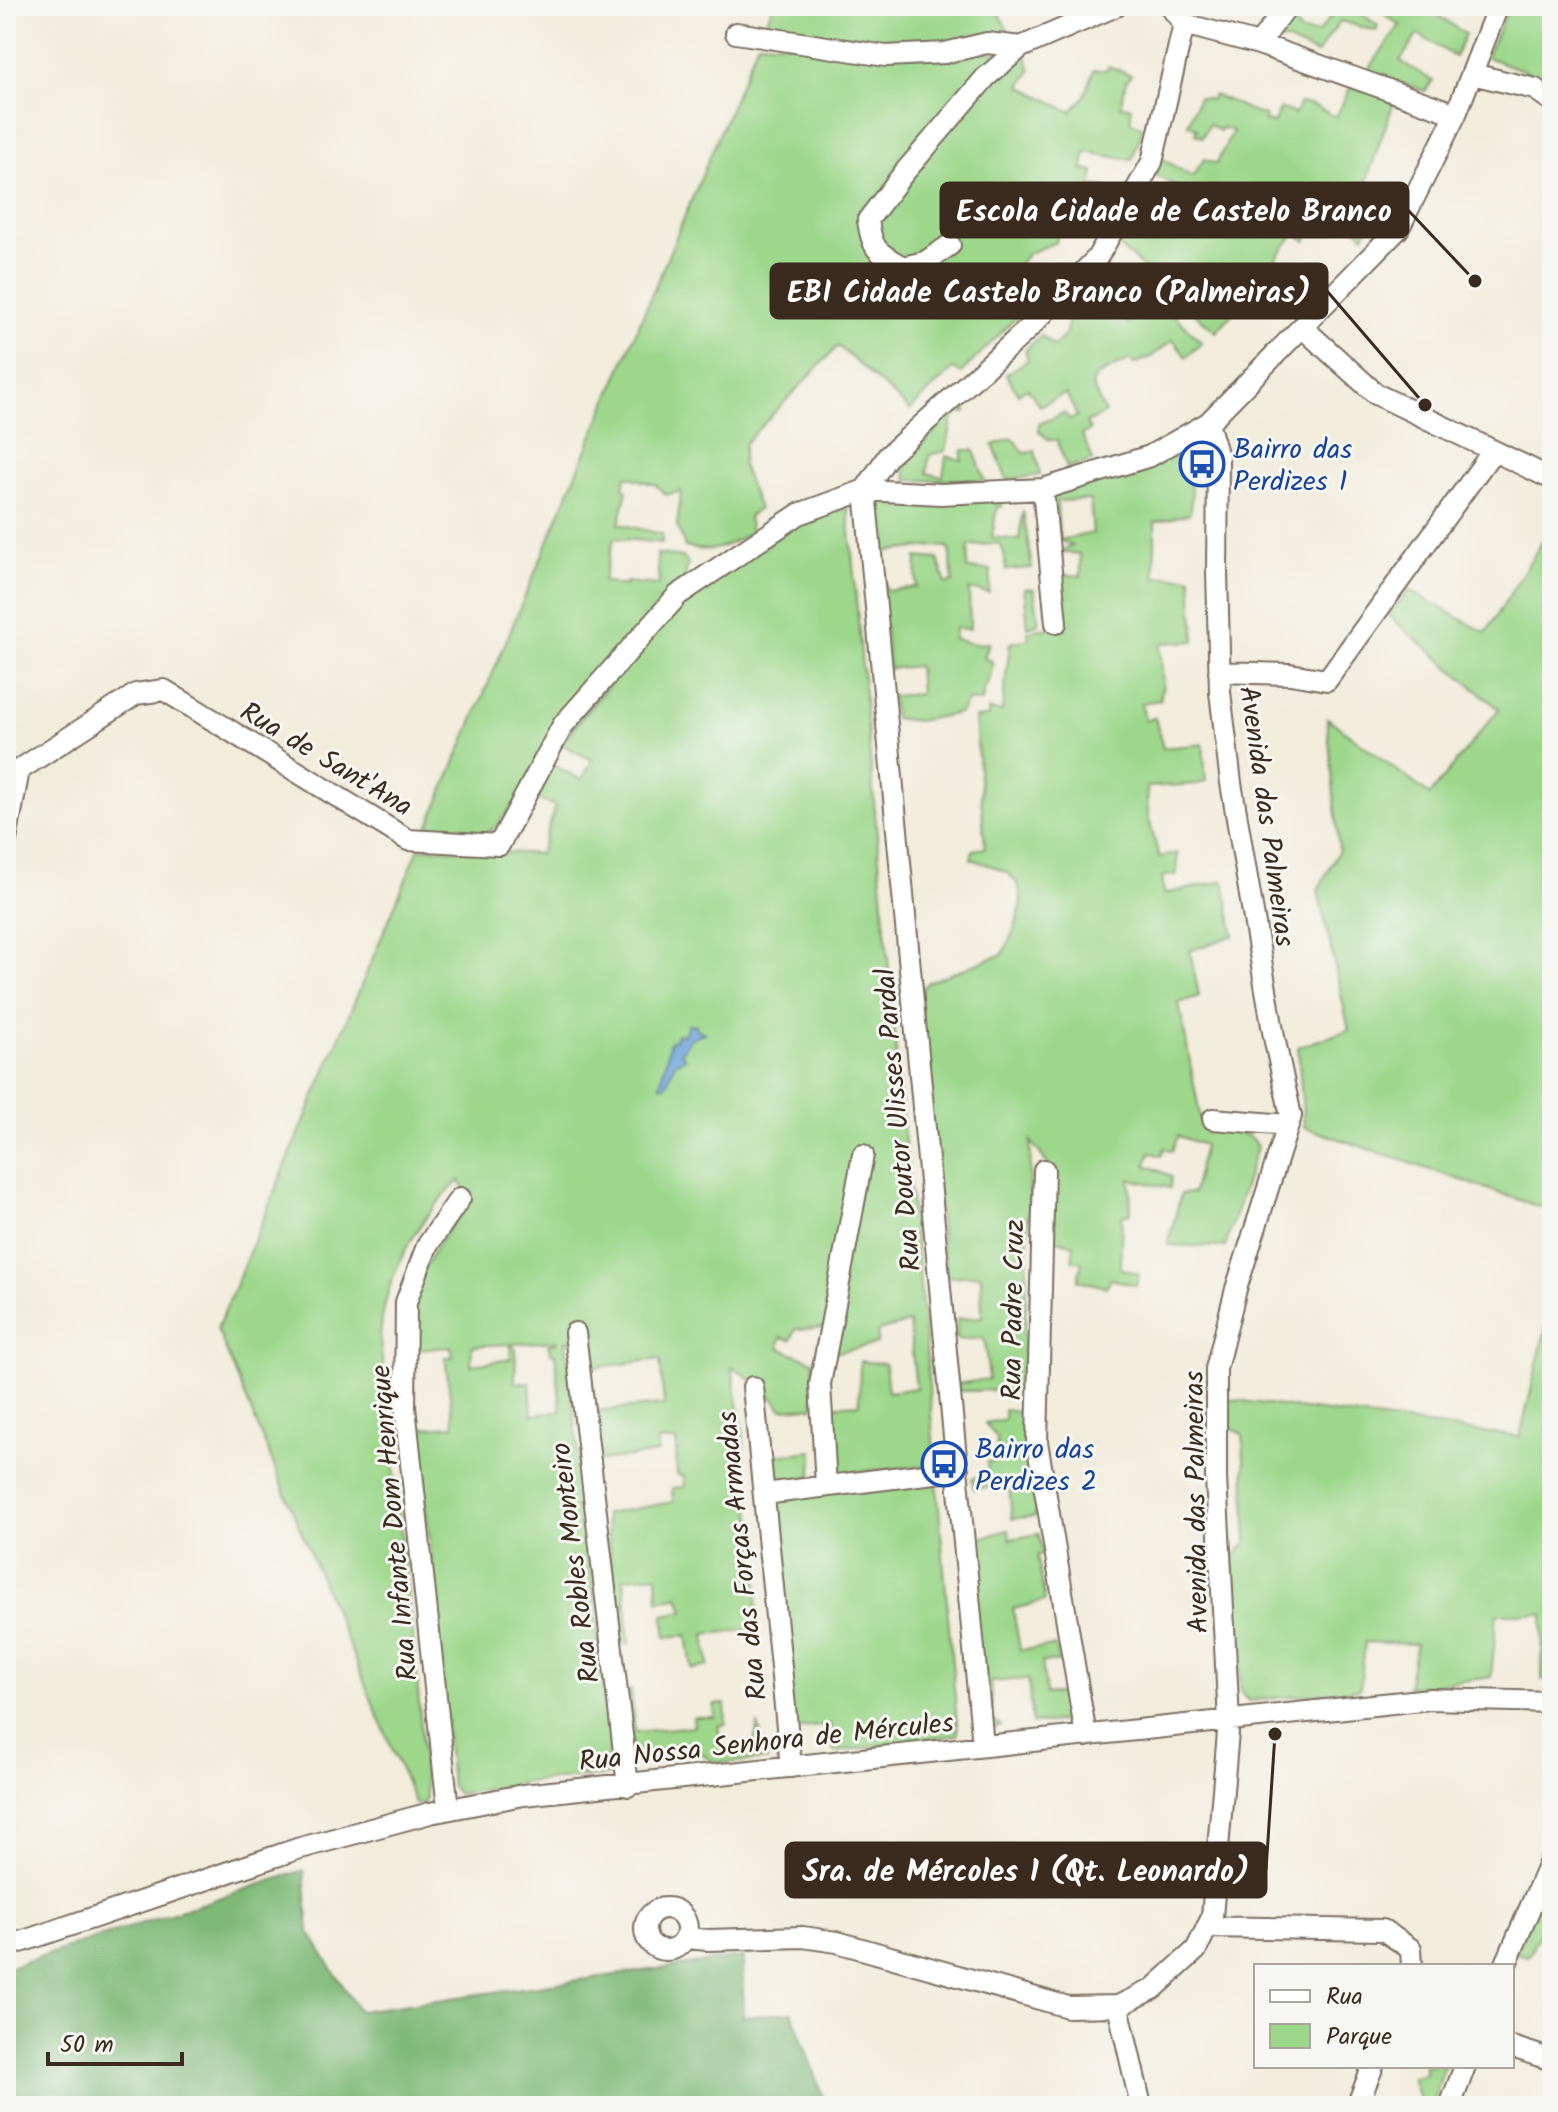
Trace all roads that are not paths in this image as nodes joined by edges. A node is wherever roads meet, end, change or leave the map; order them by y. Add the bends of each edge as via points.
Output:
1 (1116, 6) edge
2 (1170, 6) edge
3 (1287, 6) edge
4 (1498, 6) edge
5 (1184, 24) junction
6 (736, 33) dead end
7 (1259, 44) junction
8 (1021, 47) junction
9 (1472, 74) junction
10 (1552, 101) edge
11 (1456, 114) junction
12 (950, 245) dead end
13 (1303, 328) junction
14 (1208, 423) junction
15 (1493, 451) junction
16 (1552, 479) edge
17 (1043, 489) junction
18 (865, 490) junction
19 (1056, 623) dead end
20 (1219, 672) junction
21 (6, 840) edge
22 (1213, 1119) dead end
23 (1288, 1125) junction
24 (863, 1155) dead end
25 (1044, 1170) dead end
26 (460, 1198) dead end
27 (575, 1333) dead end
28 (753, 1387) dead end
29 (958, 1470) junction
30 (826, 1486) junction
31 (764, 1494) junction
32 (1552, 1702) edge
33 (1229, 1721) junction
34 (1086, 1736) junction
35 (983, 1745) junction
36 (791, 1767) junction
37 (628, 1786) junction
38 (448, 1809) junction
39 (1552, 1857) edge
40 (1207, 1927) junction
41 (685, 1938) dead end
42 (6, 1947) edge
43 (1412, 1964) edge
44 (1506, 1964) edge
45 (1118, 2006) junction
46 (1514, 2048) edge
47 (1552, 2060) edge
48 (1372, 2068) edge
49 (1464, 2068) edge
50 (1141, 2106) edge
51 (1357, 2106) edge
52 (1450, 2106) edge

1 - 8 street
2 - 5 street
3 - 7 street
4 - 9 street
5 - 7 street
5 - 18 street via 1152,162 1097,258 1027,330 888,456
6 - 8 street via 886,56 945,53 987,43
7 - 11 street
8 - 12 street via 986,77 868,220 871,242 903,267 925,262
9 - 10 street via 1535,89
9 - 11 street
11 - 13 street via 1399,228
13 - 14 street
13 - 15 street via 1376,394
14 - 17 street, Rua de Sant'Ana via 1150,456
14 - 20 street, Avenida das Palmeiras via 1218,457
15 - 16 street
15 - 20 street via 1327,680
17 - 18 street, Rua de Sant'Ana via 941,494
17 - 19 street
18 - 21 street, Rua de Sant'Ana via 799,514 678,595 563,725 499,845 408,840 164,690 136,694 19,770
18 - 29 street, Rua Doutor Ulisses Pardal
20 - 23 street, Avenida das Palmeiras via 1231,783 1291,1116
22 - 23 street
23 - 33 street, Avenida das Palmeiras via 1216,1369 1216,1478
24 - 30 street via 820,1384
25 - 34 street, Rua Padre Cruz via 1037,1442
26 - 38 street, Rua Infante Dom Henrique via 427,1246 406,1302 405,1407
27 - 37 street, Rua Robles Monteiro
28 - 31 street, Rua das Forças Armadas
29 - 30 street
29 - 35 street, Rua Doutor Ulisses Pardal
30 - 31 street
31 - 36 street, Rua das Forças Armadas
32 - 33 street, Rua Nossa Senhora de Mércules via 1430,1699
33 - 34 street, Rua Nossa Senhora de Mércules
33 - 40 street, Avenida das Palmeiras
34 - 35 street, Rua Nossa Senhora de Mércules
35 - 36 street, Rua Nossa Senhora de Mércules
36 - 37 street, Rua Nossa Senhora de Mércules
37 - 38 street, Rua Nossa Senhora de Mércules via 523,1795
38 - 42 street, Rua Nossa Senhora de Mércules via 297,1849
39 - 44 street
40 - 43 street via 1383,1930 1411,1949
40 - 45 street via 1196,1950 1153,1989
41 - 45 street via 803,1937 837,1942 1068,2007
45 - 50 street
46 - 47 street
48 - 51 street
49 - 52 street

